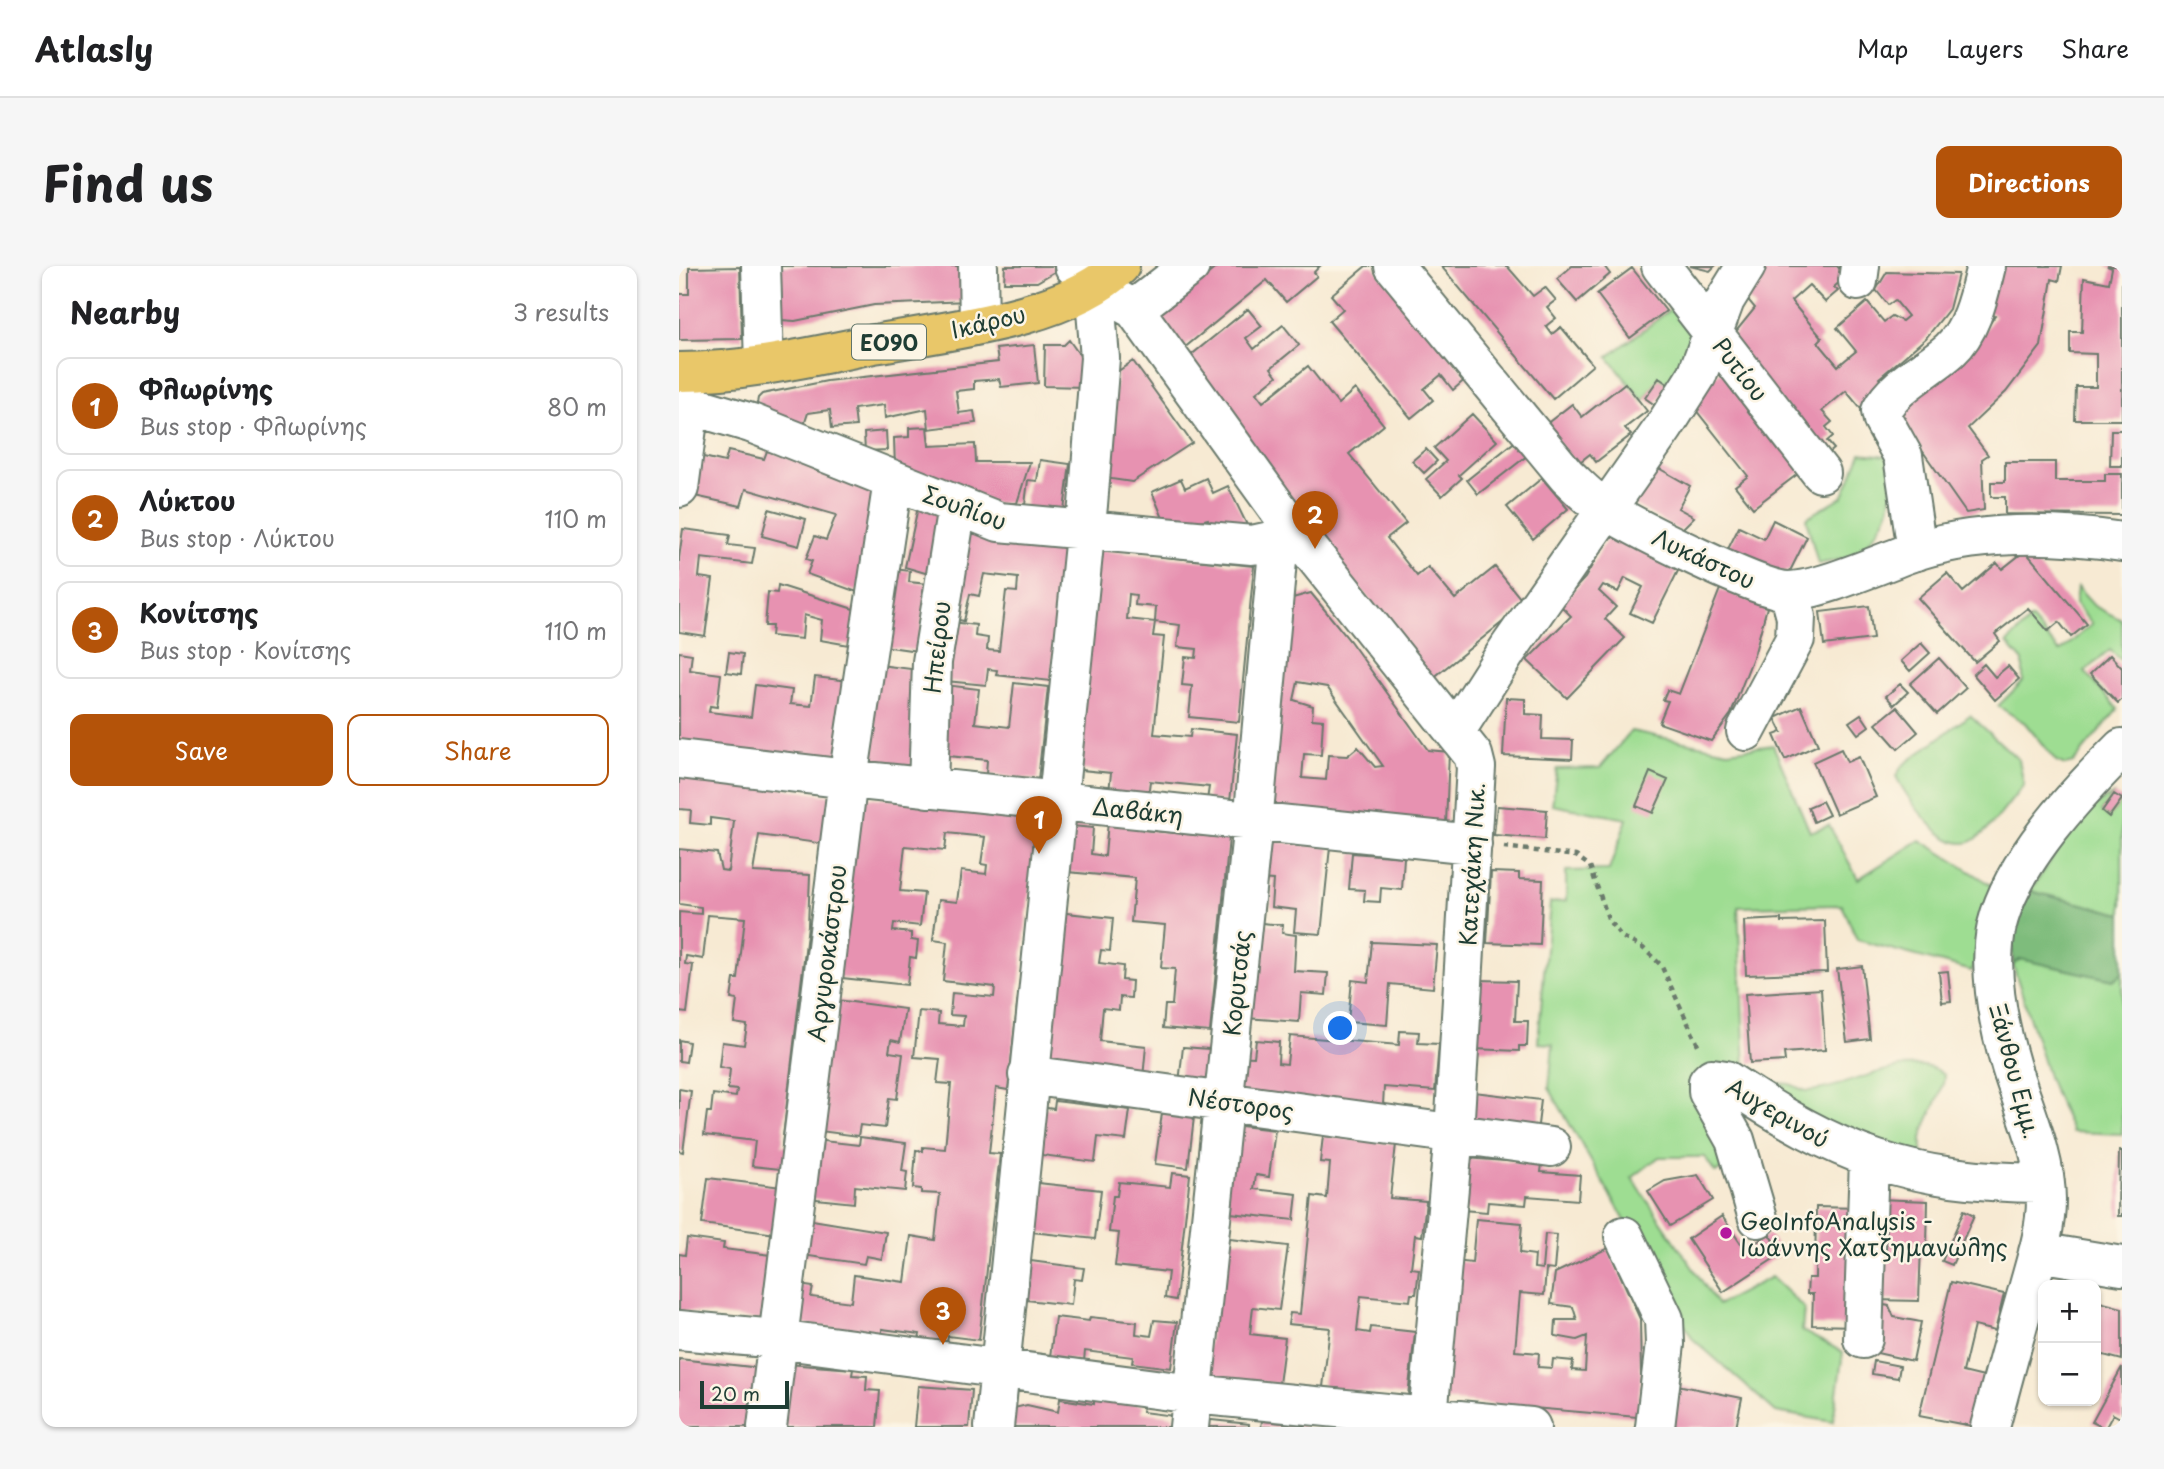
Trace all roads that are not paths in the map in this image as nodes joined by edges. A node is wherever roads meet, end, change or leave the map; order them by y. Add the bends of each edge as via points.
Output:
1 (761, 266) edge
2 (978, 266) edge
3 (1190, 266) edge
4 (1394, 266) edge
5 (1661, 266) edge
6 (1746, 266) edge
7 (1986, 266) edge
8 (1096, 273) edge
9 (1134, 309) junction
10 (979, 324) junction
11 (1714, 334) junction
12 (764, 365) junction
13 (685, 383) edge
14 (1821, 472) dead end
15 (894, 481) junction
16 (679, 488) edge
17 (957, 506) junction
18 (1607, 510) junction
19 (1086, 530) junction
20 (1285, 534) junction
21 (2122, 542) edge
22 (1917, 551) junction
23 (1789, 591) junction
24 (1455, 732) junction
25 (1746, 732) dead end
26 (679, 759) edge
27 (2115, 766) edge
28 (848, 779) junction
29 (928, 788) junction
30 (1058, 802) junction
31 (1253, 823) junction
32 (1472, 844) junction
33 (1028, 1075) junction
34 (1224, 1101) junction
35 (1454, 1133) junction
36 (1551, 1147) dead end
37 (1869, 1159) junction
38 (2045, 1183) junction
39 (1758, 1218) dead end
40 (1624, 1236) dead end
41 (2038, 1252) junction
42 (2122, 1266) edge
43 (679, 1330) edge
44 (777, 1339) junction
45 (1863, 1339) dead end
46 (1000, 1369) junction
47 (1191, 1410) edge
48 (1428, 1422) edge
49 (767, 1427) edge
50 (994, 1427) edge
51 (1531, 1427) edge
52 (1655, 1427) edge
53 (1990, 1427) edge

1 - 12 street
2 - 10 street
3 - 9 street
4 - 18 street, Λυκάστου via 1567,476
5 - 11 street, Ρυτίου
6 - 11 street via 1725,300
7 - 22 street via 1964,333 1881,411 1903,456
8 - 9 street
8 - 10 main road, Ικάρου / ΕΟ90 via 1024,314
8 - 19 street via 1100,358
9 - 20 street, Κατεχάκη Νικ.
10 - 12 main road, Ικάρου / ΕΟ90
11 - 14 street, Ρυτίου
11 - 18 street via 1697,375
12 - 13 main road, Ικάρου / ΕΟ90
13 - 15 street, Σουλίου via 751,423
13 - 16 street
15 - 17 street, Σουλίου
15 - 28 street, Αργυροκάστρου
17 - 19 street, Σουλίου via 999,522
17 - 29 street, Ηπείρου via 932,662
18 - 23 street, Λυκάστου via 1762,585
18 - 24 street
19 - 20 street, Σουλίου via 1252,545
19 - 30 street
20 - 24 street, Κατεχάκη Νικ.
20 - 31 street, Κορυτσάς
21 - 22 street, Λυκάστου via 1992,537
22 - 23 street, Λυκάστου
23 - 25 street via 1795,639
24 - 32 street, Κατεχάκη Νικ. via 1473,755 1476,767
26 - 28 street, Δαβάκη
27 - 38 street, Ξάνθου Εμμ. via 2031,857 2006,900 1996,932 1997,1006
28 - 29 street, Δαβάκη
28 - 44 street, Αργυροκάστρου
29 - 30 street, Δαβάκη
30 - 31 street, Δαβάκη
30 - 33 street
31 - 32 street, Δαβάκη
31 - 34 street, Κορυτσάς
32 - 35 street, Κατεχάκη Νικ.
33 - 34 street, Νέστορος
33 - 46 street
34 - 35 street, Νέστορος
34 - 47 street, Κορυτσάς
35 - 36 street, Νέστορος
35 - 48 street, Κατεχάκη Νικ.
37 - 38 street, Αυγερινού via 1957,1179
37 - 39 street, Αυγερινού via 1815,1135 1726,1080 1714,1078 1708,1082 1708,1091 1735,1140
37 - 45 street
38 - 41 street, Ξάνθου Εμμ.
40 - 52 street via 1664,1319
41 - 42 street
41 - 53 street, Ξάνθου Εμμ.
43 - 44 street
44 - 46 street
44 - 49 street, Αργυροκάστρου
46 - 47 street
46 - 50 street
47 - 48 street
48 - 51 street

